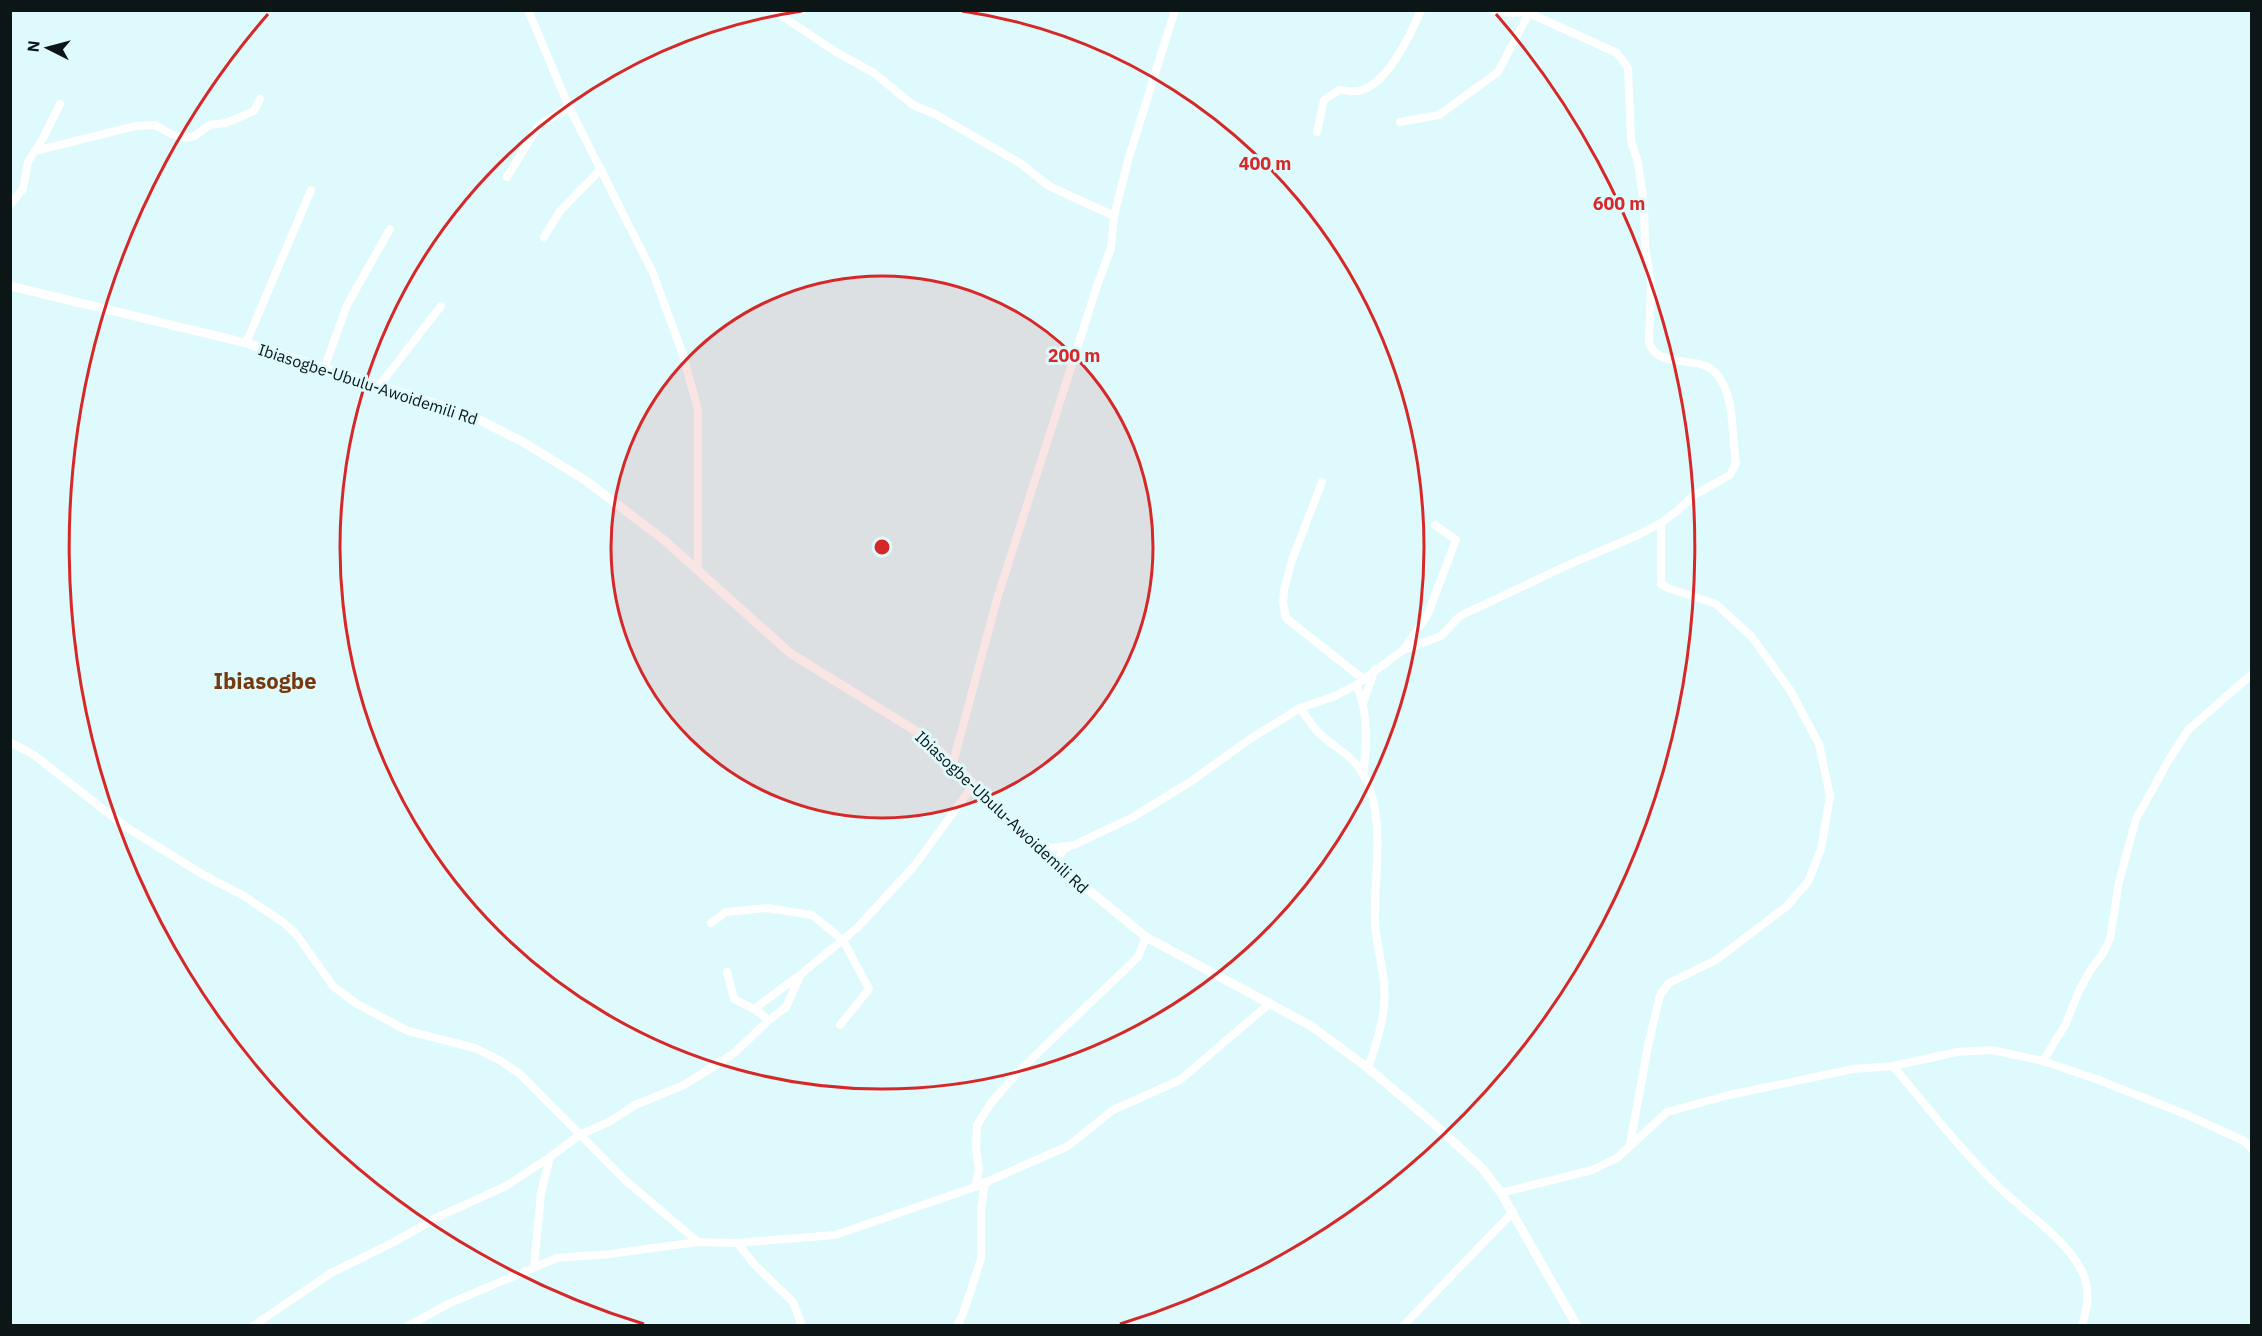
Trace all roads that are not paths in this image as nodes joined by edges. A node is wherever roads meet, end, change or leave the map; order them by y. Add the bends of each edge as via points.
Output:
1 (528, 10) edge
2 (773, 10) edge
3 (1175, 10) edge
4 (1421, 10) edge
5 (1493, 10) edge
6 (1528, 11) edge
7 (260, 99) dead end
8 (60, 104) dead end
9 (569, 107) junction
10 (1400, 122) dead end
11 (1317, 132) dead end
12 (35, 151) junction
13 (601, 169) junction
14 (507, 177) dead end
15 (311, 190) dead end
16 (10, 205) edge
17 (1114, 216) junction
18 (390, 229) dead end
19 (544, 237) dead end
20 (10, 286) edge
21 (441, 306) dead end
22 (246, 343) junction
23 (324, 369) junction
24 (379, 386) junction
25 (1322, 482) dead end
26 (1661, 522) junction
27 (1435, 525) dead end
28 (698, 569) junction
29 (1403, 650) junction
30 (1375, 669) junction
31 (2252, 674) edge
32 (1363, 679) junction
33 (1356, 685) junction
34 (1363, 703) junction
35 (1300, 708) junction
36 (10, 742) edge
37 (953, 763) junction
38 (1363, 774) junction
39 (974, 784) junction
40 (1030, 842) junction
41 (1069, 846) junction
42 (1056, 864) junction
43 (711, 923) dead end
44 (1146, 938) junction
45 (843, 940) junction
46 (727, 972) dead end
47 (801, 974) junction
48 (1270, 1003) junction
49 (754, 1009) junction
50 (769, 1020) junction
51 (840, 1025) dead end
52 (2043, 1061) junction
53 (1893, 1066) junction
54 (1368, 1068) junction
55 (581, 1134) junction
56 (1630, 1145) junction
57 (2250, 1146) edge
58 (550, 1157) junction
59 (985, 1182) junction
60 (975, 1186) junction
61 (1501, 1194) junction
62 (1513, 1212) junction
63 (698, 1242) junction
64 (737, 1243) junction
65 (534, 1268) junction
66 (252, 1326) edge
67 (408, 1326) edge
68 (802, 1326) edge
69 (957, 1326) edge
70 (1403, 1326) edge
71 (1577, 1326) edge
72 (2082, 1326) edge

1 - 9 street
2 - 17 street via 874,73 913,105 1020,163 1049,186
3 - 17 street
4 - 11 street via 1412,32 1381,79 1370,88 1358,92 1339,90 1324,100
5 - 6 street via 1509,14
6 - 10 street via 1498,72 1439,116
6 - 26 street via 1617,53 1626,63 1631,140 1645,214 1649,343 1660,356 1714,371 1729,401 1734,471 1694,495
7 - 12 street via 254,111 226,123 209,125 195,136 185,138 155,125 135,126
8 - 12 street
9 - 13 street
9 - 14 street via 539,125
12 - 16 street via 28,162 23,189
13 - 19 street via 560,211
13 - 28 street via 653,273 698,410
15 - 22 street
17 - 37 street via 1111,248 997,599
18 - 23 street via 347,305
20 - 22 street, Ibiasogbe-Ubulu-Awoidemili Rd
21 - 24 street
22 - 23 street, Ibiasogbe-Ubulu-Awoidemili Rd
23 - 24 street, Ibiasogbe-Ubulu-Awoidemili Rd
24 - 28 street, Ibiasogbe-Ubulu-Awoidemili Rd via 470,415 523,442 585,480
25 - 32 street via 1292,560 1282,603 1286,618
26 - 29 street via 1460,616 1441,636
26 - 56 street via 1661,584 1716,604 1752,637 1790,690 1819,744 1830,796 1821,849 1808,882 1786,906 1740,942 1716,960 1669,983 1660,995
27 - 29 street via 1456,540 1426,615
28 - 37 street, Ibiasogbe-Ubulu-Awoidemili Rd via 790,653 918,733
29 - 30 street
30 - 32 street
30 - 34 street
31 - 52 street via 2188,730 2136,819 2109,939
32 - 33 street
33 - 34 street
33 - 35 street
34 - 38 street
35 - 38 street
35 - 41 street via 1133,817
36 - 55 street via 34,754 126,827 284,923 346,997 408,1031 475,1048 501,1061 520,1074
37 - 39 street, Ibiasogbe-Ubulu-Awoidemili Rd
38 - 54 street via 1374,800 1376,927 1384,1002 1382,1025
39 - 40 street, Ibiasogbe-Ubulu-Awoidemili Rd
39 - 45 street via 915,865
40 - 41 street via 1052,848
40 - 42 street, Ibiasogbe-Ubulu-Awoidemili Rd
41 - 42 street
42 - 44 street, Ibiasogbe-Ubulu-Awoidemili Rd
43 - 45 street via 726,912 767,908 812,915
44 - 48 street, Ibiasogbe-Ubulu-Awoidemili Rd
44 - 60 street via 1138,957 991,1103 977,1125 979,1169
45 - 47 street
45 - 51 street via 869,989
46 - 49 street via 734,999
47 - 49 street
47 - 50 street via 786,1007
48 - 54 street, Ibiasogbe-Ubulu-Awoidemili Rd via 1311,1026
48 - 59 street via 1180,1080 1113,1110 1068,1146
49 - 50 street
50 - 55 street via 733,1054 684,1085
52 - 53 street via 1992,1050 1957,1052
52 - 57 street via 2186,1114
53 - 56 street via 1853,1069 1667,1112
53 - 72 street via 1998,1186 2067,1248 2084,1276 2088,1299
54 - 61 street, Ibiasogbe-Ubulu-Awoidemili Rd via 1482,1168
55 - 58 street
55 - 63 street via 625,1180
56 - 61 street via 1617,1158 1592,1170
58 - 65 street via 541,1193
58 - 66 street via 506,1186 331,1273
59 - 60 street
59 - 69 street via 981,1259
60 - 64 street via 835,1235
61 - 62 street, Ibiasogbe-Ubulu-Awoidemili Rd
62 - 70 street
62 - 71 street, Ibiasogbe-Ubulu-Awoidemili Rd
63 - 64 street
63 - 65 street via 557,1258
64 - 68 street via 793,1302
65 - 67 street via 450,1303

